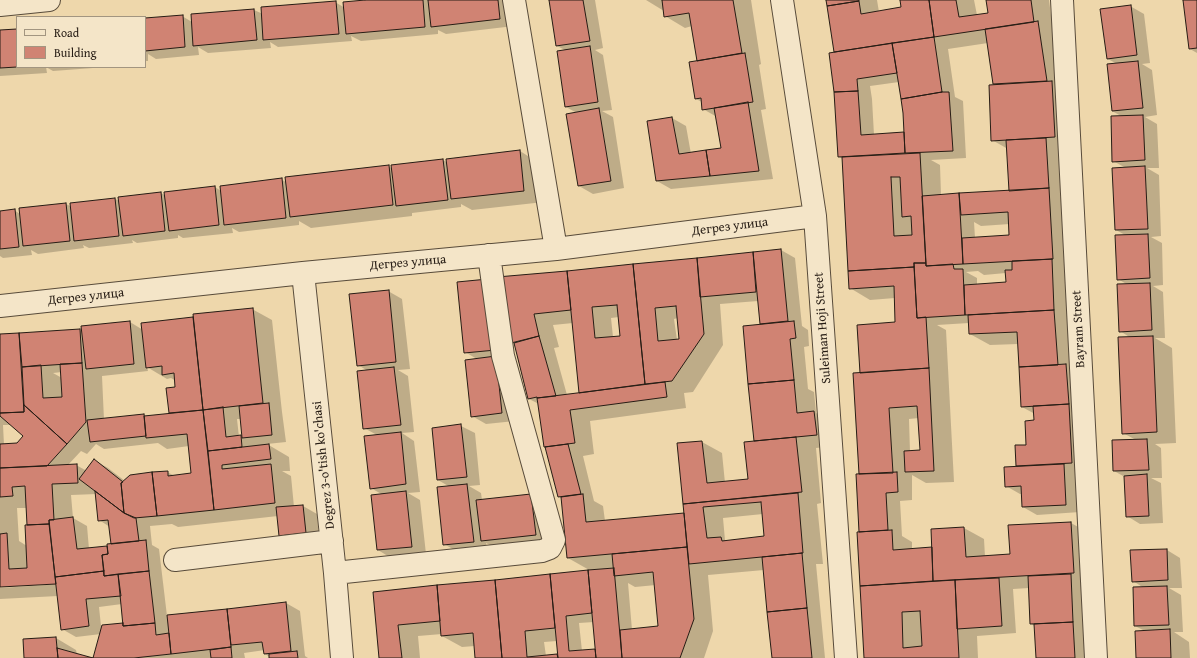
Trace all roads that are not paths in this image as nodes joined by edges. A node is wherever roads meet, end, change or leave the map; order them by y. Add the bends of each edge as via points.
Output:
1 (49, 0) edge
2 (514, 0) edge
3 (782, 0) edge
4 (1062, 0) edge
5 (0, 5) edge
6 (815, 216) junction
7 (556, 249) junction
8 (489, 256) junction
9 (303, 273) junction
10 (0, 306) edge
11 (332, 541) junction
12 (175, 560) dead end
13 (335, 573) junction
14 (342, 658) edge
15 (846, 658) edge
16 (1096, 658) edge

1 - 5 street
2 - 7 street
3 - 6 street, Suleiman Hoji Street
4 - 16 street, Bayram Street
6 - 7 street, Дегрез улица
6 - 15 street, Suleiman Hoji Street
7 - 8 street, Дегрез улица
8 - 9 street, Дегрез улица
8 - 13 street via 503,356 554,540 550,548 542,551
9 - 10 street, Дегрез улица
9 - 11 street, Degrez 3-o'tish ko'chasi
11 - 12 street
11 - 13 street, Degrez 3-o'tish ko'chasi
13 - 14 street, Degrez 3-o'tish ko'chasi

